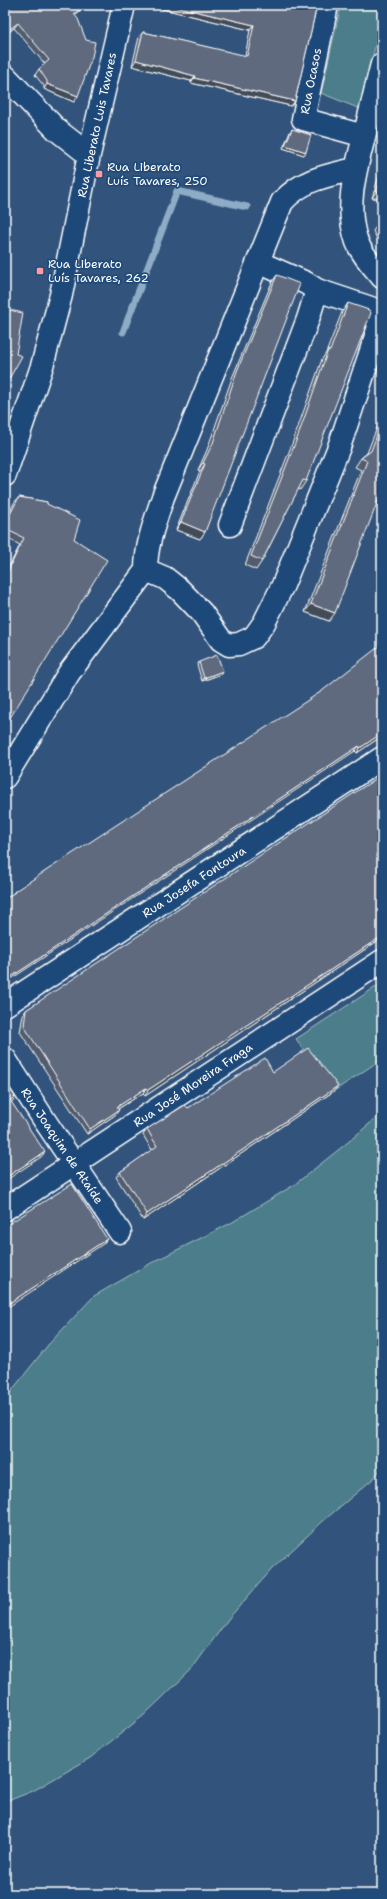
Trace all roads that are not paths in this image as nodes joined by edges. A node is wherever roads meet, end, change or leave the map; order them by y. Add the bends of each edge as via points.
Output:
1 (124, 5) edge
2 (327, 5) edge
3 (382, 64) edge
4 (5, 76) edge
5 (364, 136) junction
6 (89, 155) junction
7 (355, 169) junction
8 (258, 262) junction
9 (382, 277) edge
10 (317, 290) junction
11 (5, 475) edge
12 (230, 526) dead end
13 (146, 570) junction
14 (382, 758) edge
15 (5, 777) edge
16 (382, 961) edge
17 (5, 1005) edge
18 (5, 1059) edge
19 (74, 1164) junction
20 (5, 1209) edge
21 (120, 1232) dead end

1 - 6 street, Rua Liberato Luis Tavares
2 - 5 street, Rua Ocasos via 303,120
3 - 5 street
4 - 6 street via 57,130
5 - 7 street
6 - 11 street, Rua Liberato Luis Tavares via 61,295 42,366
7 - 8 street via 325,176 304,184 291,193 282,202
7 - 9 street via 352,220 358,242 367,260
8 - 10 street
8 - 13 street via 152,528
10 - 12 street
10 - 13 street via 371,308 379,327 339,447 283,585 264,623 254,637 239,644 228,645 180,590 165,578
13 - 15 street via 69,673
14 - 17 street, Rua Josefa Fontoura
16 - 19 street, Rua José Moreira Fraga
18 - 19 street, Rua Joaquim de Ataíde
19 - 20 street, Rua José Moreira Fraga
19 - 21 street, Rua Joaquim de Ataíde

